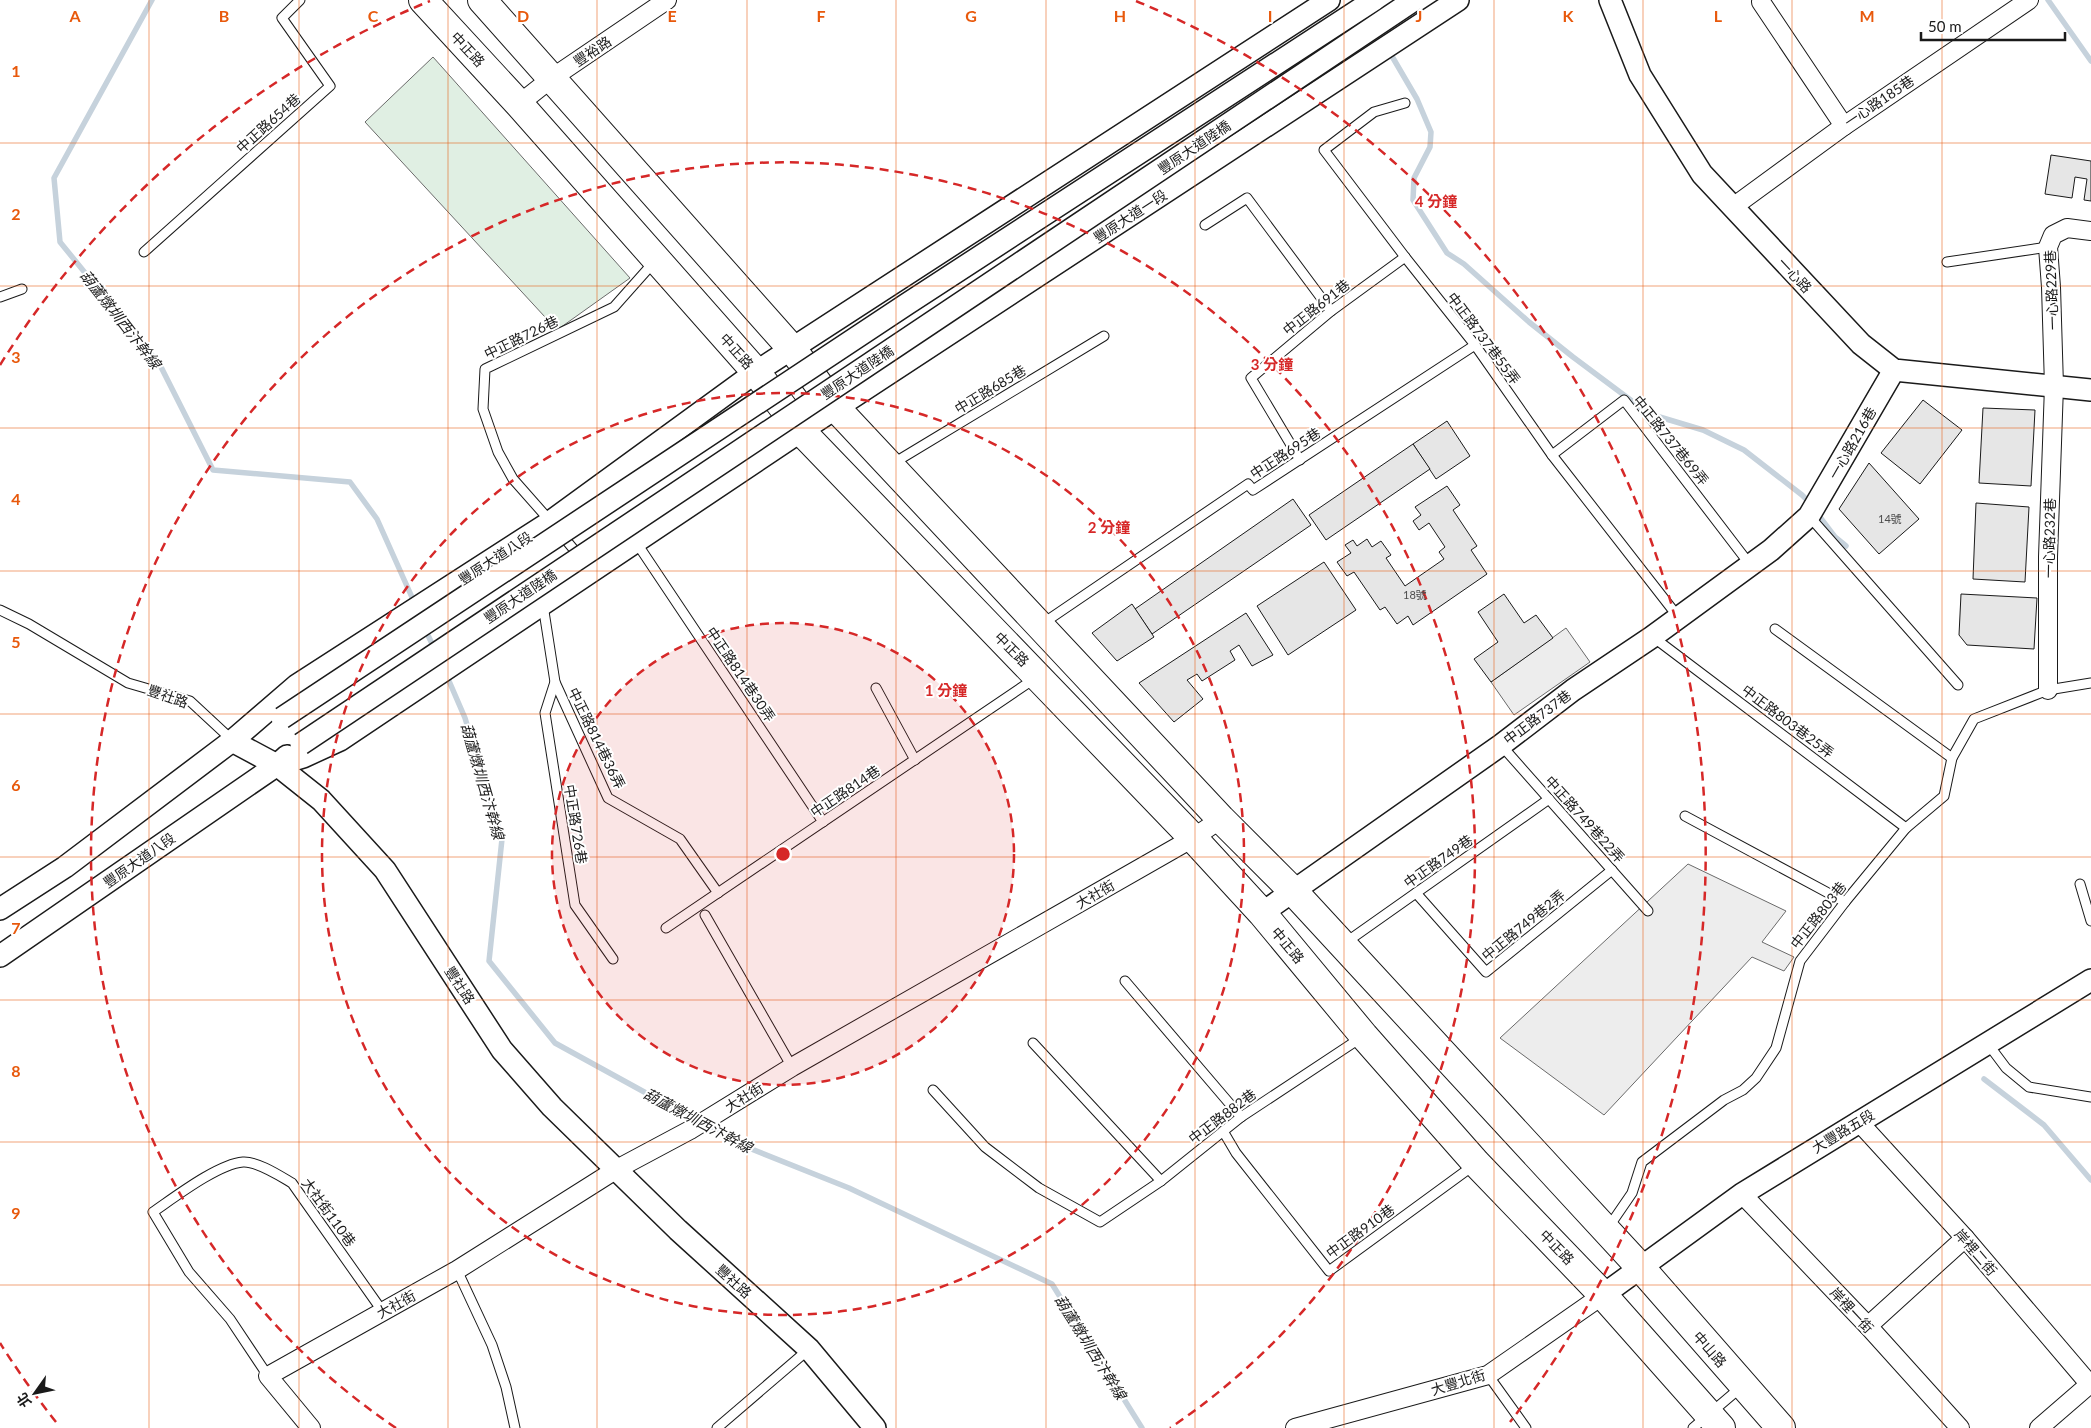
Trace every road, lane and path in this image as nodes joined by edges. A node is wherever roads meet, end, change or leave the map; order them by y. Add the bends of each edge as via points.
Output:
1 (300, 0) edge
2 (423, 0) edge
3 (482, 0) edge
4 (667, 0) edge
5 (1328, 0) edge
6 (1374, 0) edge
7 (1414, 0) edge
8 (1458, 0) edge
9 (1610, 0) edge
10 (2029, 0) edge
11 (1761, 2) dead end
12 (552, 78) junction
13 (519, 104) junction
14 (1405, 104) dead end
15 (1844, 126) junction
16 (1733, 207) junction
17 (1205, 225) dead end
18 (2091, 231) edge
19 (2048, 247) junction
20 (144, 252) dead end
21 (1405, 257) junction
22 (656, 260) junction
23 (1947, 262) dead end
24 (22, 289) dead end
25 (0, 297) edge
26 (1330, 311) junction
27 (1104, 336) dead end
28 (1475, 345) junction
29 (792, 350) junction
30 (1894, 370) junction
31 (756, 372) junction
32 (2054, 386) junction
33 (2091, 390) edge
34 (836, 408) junction
35 (801, 431) junction
36 (1552, 455) junction
37 (1300, 460) junction
38 (889, 466) junction
39 (1809, 516) junction
40 (550, 522) junction
41 (636, 542) junction
42 (1752, 566) junction
43 (593, 572) junction
44 (543, 605) junction
45 (0, 610) edge
46 (1679, 618) junction
47 (1039, 626) junction
48 (1775, 629) dead end
49 (1652, 637) junction
50 (1039, 676) junction
51 (555, 682) junction
52 (2091, 683) edge
53 (1958, 686) dead end
54 (876, 688) dead end
55 (2048, 690) junction
56 (282, 718) joint
57 (232, 741) junction
58 (301, 744) joint
59 (1501, 745) junction
60 (1952, 758) junction
61 (915, 760) junction
62 (278, 765) junction
63 (1549, 799) junction
64 (1685, 816) dead end
65 (1220, 819) junction
66 (823, 822) junction
67 (1906, 828) junction
68 (1193, 838) junction
69 (1612, 870) junction
70 (2080, 884) dead end
71 (1293, 891) junction
72 (718, 893) junction
73 (1416, 893) junction
74 (1846, 902) junction
75 (0, 909) edge
76 (1648, 911) dead end
77 (1262, 913) junction
78 (705, 915) dead end
79 (2091, 921) edge
80 (666, 928) dead end
81 (1342, 945) junction
82 (0, 956) edge
83 (613, 959) dead end
84 (2091, 980) edge
85 (1125, 981) dead end
86 (1364, 1036) junction
87 (1034, 1043) dead end
88 (1988, 1044) junction
89 (792, 1067) junction
90 (933, 1090) dead end
91 (2091, 1097) edge
92 (1241, 1117) junction
93 (1858, 1121) junction
94 (1223, 1131) junction
95 (1476, 1163) junction
96 (617, 1169) junction
97 (1161, 1181) junction
98 (1742, 1194) junction
99 (1605, 1232) junction
100 (1965, 1238) junction
101 (1641, 1268) junction
102 (457, 1270) junction
103 (1603, 1295) junction
104 (383, 1312) junction
105 (1868, 1326) junction
106 (809, 1349) junction
107 (1488, 1375) junction
108 (268, 1376) junction
109 (2090, 1384) edge
110 (1742, 1386) junction
111 (1707, 1424) edge
112 (311, 1428) edge
113 (515, 1428) edge
114 (717, 1428) edge
115 (875, 1428) edge
116 (1295, 1428) edge
117 (1526, 1428) edge
118 (1781, 1428) edge
119 (1960, 1428) edge
120 (2039, 1428) edge

1 - 20 lane, 中正路654巷 via 282,18 330,86
2 - 13 main road, 中正路
3 - 12 main road
4 - 12 street, 豐裕路
5 - 29 street
6 - 56 street, 豐原大道陸橋, bridge
7 - 58 street, 豐原大道陸橋, bridge
8 - 34 street, 豐原大道一段
9 - 16 street, 一心路 via 1640,76 1702,174
10 - 15 street, 一心路185巷
11 - 15 street
12 - 13 street, 豐裕路
12 - 29 main road
13 - 22 main road, 中正路
14 - 21 lane, 中正路737巷55弄 via 1374,112 1324,150
15 - 16 street, 一心路185巷
16 - 30 street, 一心路 via 1861,344
17 - 26 lane via 1247,198
18 - 19 street, 一心路229巷 via 2067,228 2053,235
19 - 23 lane
19 - 32 street, 一心路229巷
21 - 26 lane, 中正路691巷
21 - 28 lane, 中正路737巷55弄
22 - 31 main road, 中正路
22 - 40 lane, 中正路726巷 via 614,307 485,369 482,409 498,452 514,479
24 - 25 lane
26 - 37 lane, 中正路691巷 via 1251,378
27 - 38 lane, 中正路685巷
28 - 36 lane, 中正路737巷55弄
28 - 37 lane, 中正路695巷
29 - 31 street
29 - 34 main road
30 - 32 street
30 - 39 street, 一心路216巷
31 - 35 main road, 中正路
31 - 40 street, 豐原大道八段
32 - 33 street
32 - 55 street, 一心路232巷 via 2048,558
34 - 35 street, 豐原大道一段
34 - 38 main road
35 - 41 street, 豐原大道八段
35 - 50 main road, 中正路
36 - 42 lane, 中正路737巷69弄 via 1624,400
36 - 46 lane, 中正路737巷55弄
37 - 47 lane, 中正路695巷 via 1254,490 1248,484
38 - 47 main road
39 - 42 street, 中正路737巷
39 - 53 lane
40 - 43 lane
40 - 57 street, 豐原大道八段 via 297,685
41 - 43 street, 豐原大道八段
41 - 66 lane, 中正路814巷30弄
42 - 46 street, 中正路737巷
43 - 44 street, 豐原大道八段
44 - 51 lane, 中正路814巷36弄
44 - 62 street, 豐原大道八段 via 340,740
45 - 57 lane, 豐社路 via 128,683 190,701
46 - 49 street, 中正路737巷
47 - 65 main road
48 - 60 lane
49 - 59 street, 中正路737巷 via 1573,690
49 - 67 lane, 中正路803巷25弄
50 - 61 lane, 中正路814巷
50 - 68 main road, 中正路
51 - 72 lane, 中正路814巷36弄 via 608,798 680,839
51 - 83 lane, 中正路726巷 via 545,713 575,905
52 - 55 lane, 中正路803巷
54 - 61 lane
55 - 60 lane, 中正路803巷 via 1974,719
56 - 57 street, 豐原大道八段
57 - 62 street, 豐社路
57 - 75 street, 豐原大道八段 via 65,867
58 - 62 street, 豐原大道八段
59 - 63 lane, 中正路749巷22弄
59 - 71 street, 中正路737巷
60 - 67 lane, 中正路803巷 via 1944,796
61 - 66 lane, 中正路814巷
62 - 82 street, 豐原大道八段
62 - 96 street, 豐社路 via 320,800 385,870 502,1050 552,1107
63 - 69 lane, 中正路749巷22弄
63 - 73 lane, 中正路749巷
64 - 74 lane
65 - 68 street, 大社街
65 - 71 main road
66 - 72 lane, 中正路814巷
67 - 74 lane, 中正路803巷
68 - 77 main road, 中正路
68 - 89 street, 大社街
69 - 73 lane, 中正路749巷2弄 via 1486,972
69 - 76 lane, 中正路749巷22弄
70 - 79 lane
71 - 77 street, 中正路737巷
71 - 81 main road
72 - 80 lane, 中正路814巷
73 - 81 lane, 中正路749巷
74 - 99 lane, 中正路803巷 via 1800,961 1776,1048 1756,1078 1642,1162 1632,1193
77 - 86 main road, 中正路
78 - 89 lane
81 - 99 main road
84 - 88 street, 大豐路五段
85 - 92 lane
86 - 92 lane, 中正路882巷
86 - 95 main road, 中正路
87 - 97 lane
88 - 91 lane via 2006,1068 2029,1087
88 - 93 street, 大豐路五段
89 - 96 street, 大社街 via 690,1130
90 - 97 lane, 中正路882巷 via 986,1147 1038,1188 1100,1222
92 - 94 lane, 中正路882巷
93 - 98 street, 大豐路五段
93 - 100 street, 岸裡二街
94 - 95 lane, 中正路910巷 via 1236,1153 1329,1271
94 - 97 lane, 中正路882巷
95 - 103 main road, 中正路
96 - 102 street, 大社街
96 - 106 street, 豐社路 via 678,1230
98 - 101 street, 大豐路五段
98 - 105 street, 岸裡一街
99 - 101 main road
100 - 105 street
100 - 109 street, 岸裡二街
101 - 103 street, 大豐路五段
101 - 110 main road, 中山路
102 - 104 street, 大社街
102 - 113 lane via 492,1344
103 - 107 street, 大豐北街
103 - 111 main road
104 - 108 street, 大社街
104 - 108 lane, 大社街110巷 via 292,1184 272,1171 244,1162 224,1166 153,1212 189,1272 230,1319
105 - 119 street, 岸裡一街
106 - 114 lane
106 - 115 street, 豐社路
107 - 116 street, 大豐北街
107 - 117 lane
108 - 112 street
109 - 120 street
110 - 111 lane
110 - 118 main road, 中山路

